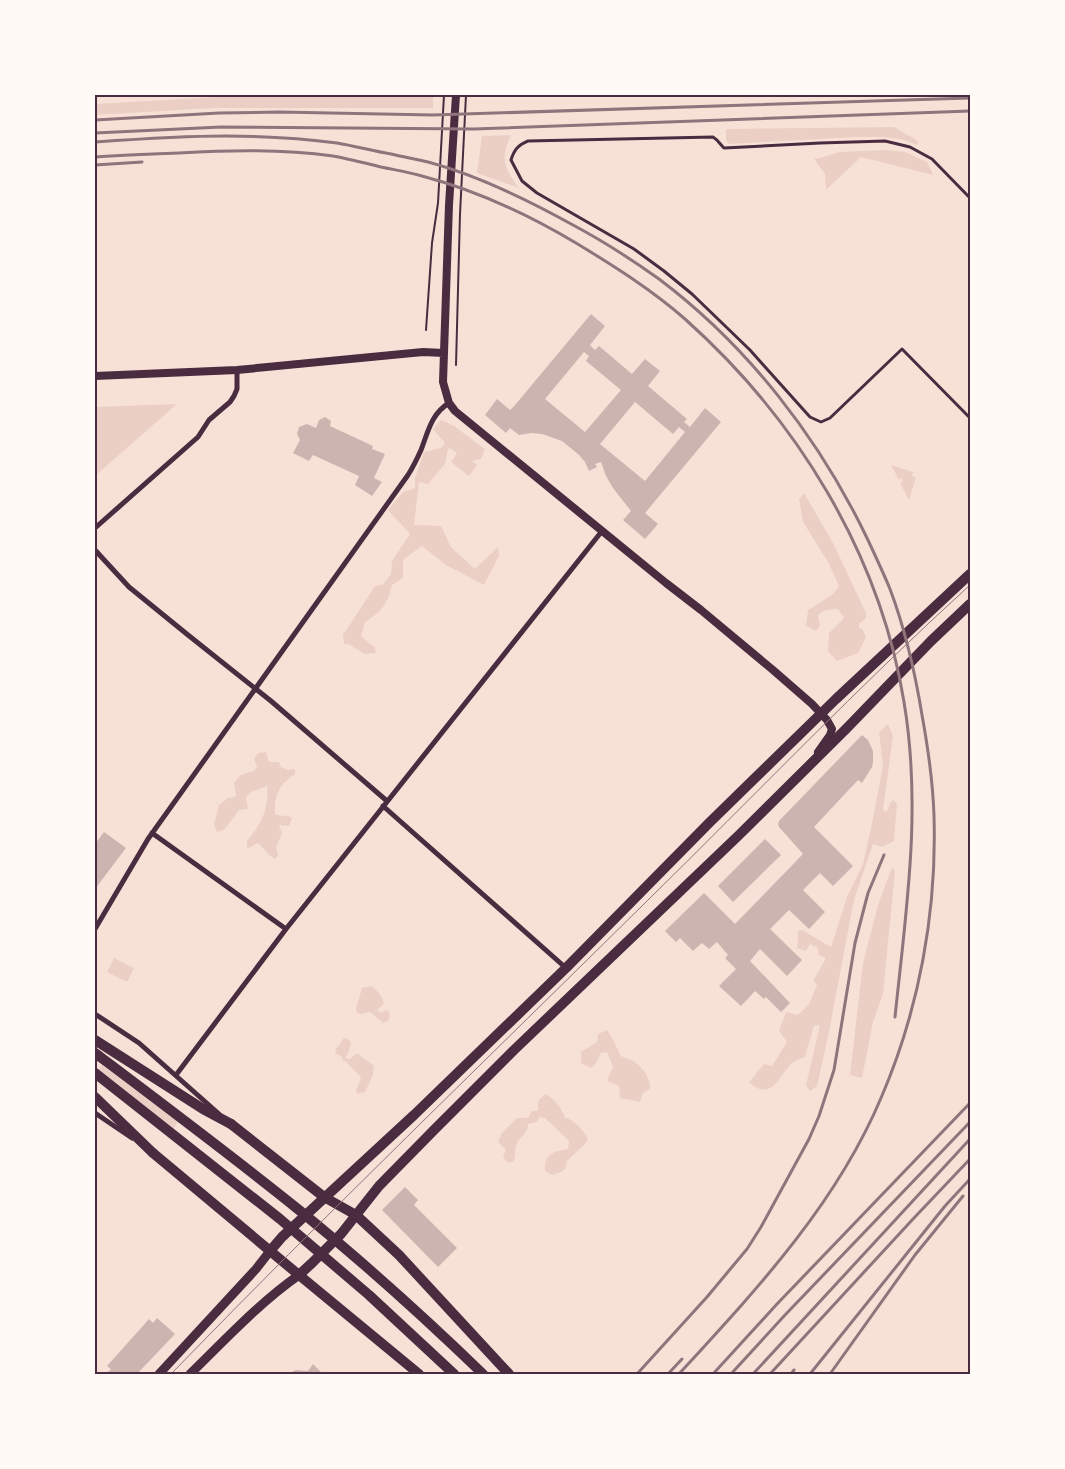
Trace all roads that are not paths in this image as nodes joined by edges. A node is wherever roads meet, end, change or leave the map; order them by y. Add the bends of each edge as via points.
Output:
1 (456, 95) edge
2 (970, 198) edge
3 (444, 353) junction
4 (237, 370) junction
5 (95, 376) edge
6 (449, 403) junction
7 (970, 418) edge
8 (95, 528) edge
9 (602, 531) junction
10 (95, 550) edge
11 (970, 574) edge
12 (970, 604) edge
13 (255, 688) junction
14 (821, 714) junction
15 (806, 769) junction
16 (387, 801) junction
17 (383, 806) junction
18 (152, 833) junction
19 (286, 928) junction
20 (95, 929) edge
21 (566, 968) junction
22 (95, 1014) edge
23 (95, 1040) edge
24 (95, 1053) edge
25 (95, 1073) edge
26 (176, 1074) junction
27 (95, 1097) edge
28 (95, 1113) edge
29 (231, 1124) junction
30 (153, 1153) junction
31 (324, 1197) junction
32 (356, 1216) junction
33 (270, 1251) junction
34 (299, 1275) junction
35 (507, 1371) edge
36 (159, 1374) edge
37 (190, 1374) edge
38 (419, 1374) edge
39 (454, 1374) edge
40 (484, 1374) edge

1 - 3 street
2 - 7 lane via 932,159 910,147 885,140 724,148 713,137 528,141 519,144 511,160 522,181 536,193 634,249 692,294 750,350 810,417 821,422 830,418 902,349
3 - 4 street via 423,352
3 - 6 street via 443,382
4 - 5 street
4 - 8 street via 237,389 231,400 198,437
6 - 9 street via 465,420
6 - 13 street via 431,421 408,475
9 - 14 street via 795,688
9 - 16 street
10 - 13 street via 129,587
11 - 14 main road
12 - 15 main road
13 - 16 street
13 - 18 street
14 - 15 street via 832,732
14 - 21 main road
15 - 32 main road via 514,1050 397,1167
16 - 17 street
17 - 19 street
17 - 21 street
18 - 19 street
18 - 20 street
19 - 26 street
21 - 31 main road
22 - 26 street via 139,1043
23 - 29 main road
24 - 40 main road via 299,1210
25 - 39 main road via 294,1230
26 - 29 street
27 - 30 main road
28 - 30 street
29 - 31 main road
30 - 33 main road
31 - 32 main road
31 - 33 main road
32 - 34 main road
32 - 35 main road via 399,1255
33 - 34 main road
33 - 36 main road
34 - 37 main road via 282,1286
34 - 38 main road

